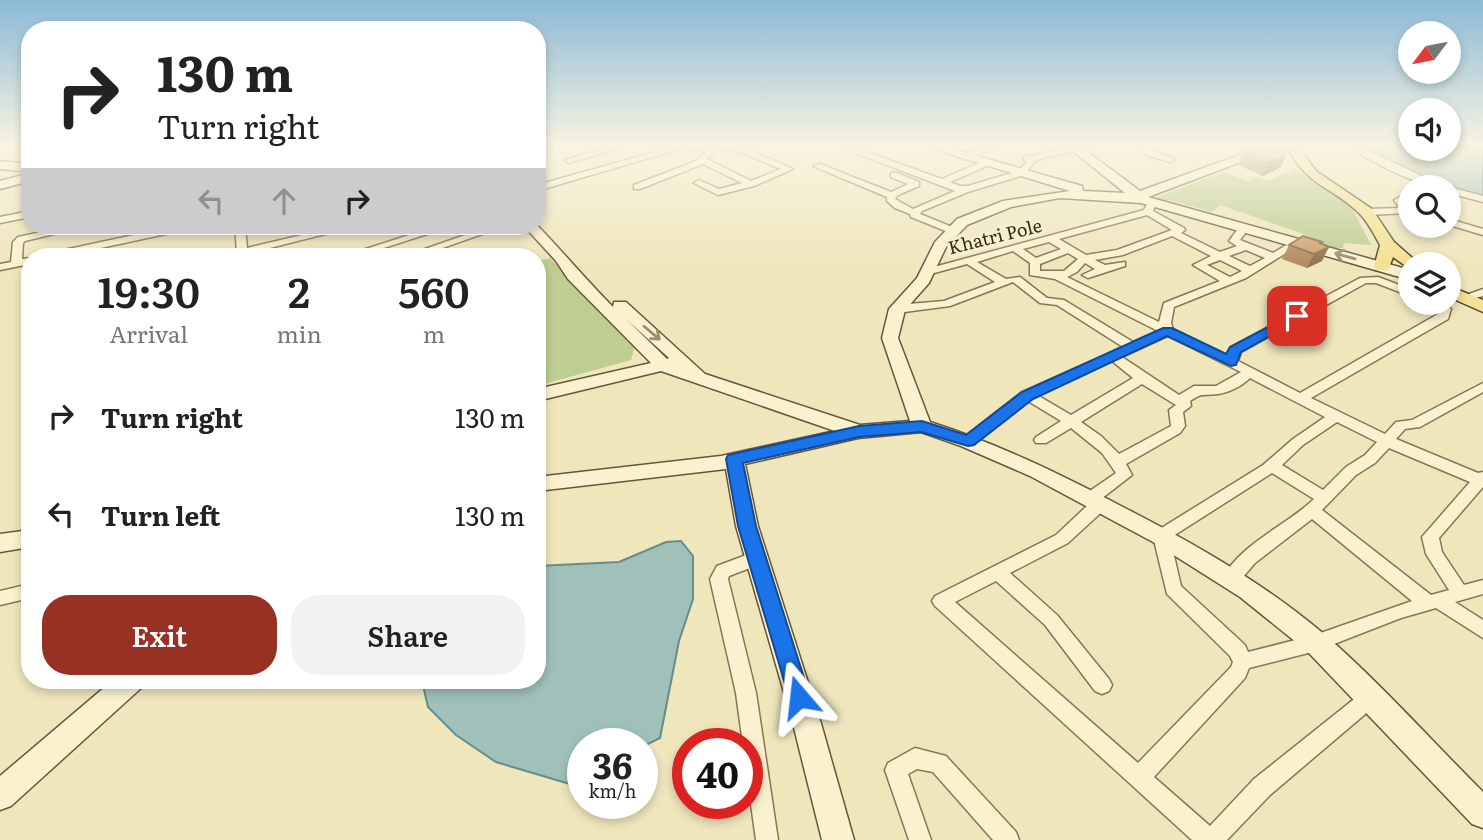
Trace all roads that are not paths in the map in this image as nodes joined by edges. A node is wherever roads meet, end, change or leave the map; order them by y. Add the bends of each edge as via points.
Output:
1 (581, 186) edge
2 (706, 186) edge
3 (742, 186) edge
4 (868, 186) edge
5 (912, 186) edge
6 (954, 186) edge
7 (978, 186) edge
8 (1068, 186) edge
9 (1123, 186) edge
10 (1174, 186) edge
11 (1326, 186) edge
12 (965, 190) junction
13 (1461, 193) edge
14 (1096, 194) junction
15 (546, 196) edge
16 (892, 196) junction
17 (1483, 199) edge
18 (1141, 200) junction
19 (1398, 210) edge
20 (1367, 212) junction
21 (915, 213) junction
22 (21, 216) edge
23 (0, 220) edge
24 (1461, 226) edge
25 (1244, 228) junction
26 (953, 231) junction
27 (1483, 232) edge
28 (1173, 233) junction
29 (40, 235) edge
30 (147, 235) edge
31 (318, 235) edge
32 (418, 235) edge
33 (473, 235) edge
34 (539, 235) edge
35 (1050, 238) junction
36 (1297, 243) junction
37 (1388, 245) junction
38 (1247, 246) junction
39 (87, 248) edge
40 (269, 248) edge
41 (375, 248) edge
42 (434, 248) edge
43 (1015, 248) junction
44 (1069, 249) junction
45 (1398, 253) edge
46 (1220, 256) junction
47 (1273, 257) junction
48 (1084, 258) junction
49 (562, 259) joint
50 (967, 260) junction
51 (21, 263) edge
52 (16, 264) junction
53 (1121, 264) dead end
54 (0, 267) edge
55 (1034, 267) junction
56 (1382, 267) junction
57 (1104, 269) junction
58 (1251, 271) junction
59 (928, 272) junction
60 (1398, 272) edge
61 (1088, 275) dead end
62 (1059, 277) junction
63 (1010, 281) junction
64 (1230, 281) junction
65 (1398, 288) edge
66 (1483, 292) edge
67 (1461, 294) edge
68 (1461, 296) edge
69 (1483, 307) edge
70 (897, 309) junction
71 (1444, 315) edge
72 (1168, 331) junction
73 (1132, 347) junction
74 (1113, 356) junction
75 (1233, 356) junction
76 (669, 359) junction
77 (1250, 371) junction
78 (698, 376) joint
79 (1142, 378) junction
80 (1483, 387) edge
81 (546, 394) edge
82 (1306, 394) junction
83 (1027, 395) junction
84 (1184, 404) junction
85 (1336, 416) junction
86 (1069, 423) junction
87 (922, 426) junction
88 (859, 432) junction
89 (1041, 440) dead end
90 (1385, 440) junction
91 (968, 441) junction
92 (734, 459) junction
93 (1119, 461) junction
94 (1272, 466) junction
95 (1482, 479) edge
96 (546, 483) edge
97 (1095, 502) junction
98 (1318, 504) junction
99 (1161, 536) junction
100 (757, 558) junction
101 (997, 572) junction
102 (1231, 579) junction
103 (1483, 587) edge
104 (21, 593) edge
105 (1460, 593) junction
106 (0, 598) edge
107 (1433, 601) junction
108 (1483, 630) edge
109 (1316, 643) junction
110 (1242, 662) junction
111 (1102, 685) dead end
112 (122, 689) edge
113 (1370, 698) junction
114 (1139, 778) junction
115 (0, 795) edge
116 (1483, 813) edge
117 (767, 840) edge
118 (838, 840) edge
119 (920, 840) edge
120 (1008, 840) edge
121 (1210, 840) edge

1 - 15 street
2 - 3 street via 718,192
4 - 16 street
5 - 16 street
6 - 12 street
7 - 12 street
8 - 14 main road
9 - 18 main road
10 - 18 main road
11 - 20 main road
12 - 21 street
13 - 17 street
14 - 18 main road
14 - 26 main road via 1060,194 1008,204 962,222
16 - 21 street via 898,206
18 - 25 main road
18 - 28 street via 1180,230
18 - 35 street, Khatri Pole
19 - 20 street
20 - 37 main road
21 - 26 street
22 - 23 street
24 - 27 street
25 - 36 main road
25 - 38 street via 1234,241
26 - 59 main road via 940,245
28 - 46 street
28 - 48 street via 1151,243
29 - 52 street via 18,242
30 - 39 street
31 - 40 street
32 - 41 street
33 - 42 street
34 - 49 main road
35 - 43 street, Khatri Pole
35 - 44 street, Khatri Pole
36 - 47 street
56 -> 36 main road
37 - 45 main road
37 - 56 main road
38 - 46 street
38 - 47 street
43 - 50 street, Khatri Pole
43 - 55 street
44 - 48 street, Khatri Pole
44 - 55 street
46 - 58 street
46 - 64 street via 1198,265
47 - 58 street
48 - 57 street, Khatri Pole
48 - 62 street via 1073,271
49 - 76 street via 573,276
50 - 59 street, Khatri Pole
50 - 63 street
51 - 52 street
52 - 54 street
53 - 57 street
55 - 62 street
55 - 63 street
56 - 60 main road
57 - 61 street
58 - 64 street
59 - 70 main road
62 - 72 street
63 - 70 street via 946,304
63 - 73 street via 1044,301 1060,302
64 - 72 street via 1168,305
65 - 75 street via 1364,280
66 - 67 street
68 - 69 main road
70 - 87 main road via 890,338
71 - 82 street
72 - 73 street
72 - 75 street
73 - 74 street
74 - 79 street
74 - 83 street
75 - 77 street
76 - 78 street
76 - 81 main road
77 - 82 street
77 - 84 street via 1218,390 1199,389 1183,399
78 - 88 main road
79 - 84 street
79 - 86 street
80 - 90 street via 1415,425 1401,425
82 - 85 street
83 - 86 street
83 - 91 street
84 - 93 street via 1176,410 1175,430
85 - 90 street
85 - 94 street
86 - 89 street
86 - 93 street via 1104,445
87 - 88 main road
87 - 91 main road
88 - 92 main road
90 - 95 street via 1465,476
90 - 98 street
91 - 97 main road
92 - 96 main road
92 - 100 main road
93 - 97 street via 1124,475
94 - 98 street
94 - 99 street
95 - 105 street via 1430,537 1434,554
97 - 99 main road
97 - 101 street via 1062,539
98 - 102 street via 1249,558
98 - 107 street via 1363,553
99 - 102 main road
99 - 110 street via 1173,589 1238,651
100 - 117 street via 723,571 719,579 746,693
100 - 118 main road
101 - 111 street via 1051,620
101 - 114 street via 941,601
102 - 109 main road
103 - 105 street
104 - 106 street
105 - 107 street
107 - 108 street
107 - 109 street
109 - 110 street
109 - 113 main road
110 - 114 street via 1238,672
112 - 115 street
113 - 116 main road
113 - 121 street via 1262,787
114 - 121 street
119 - 120 street via 896,771 915,758 939,763

